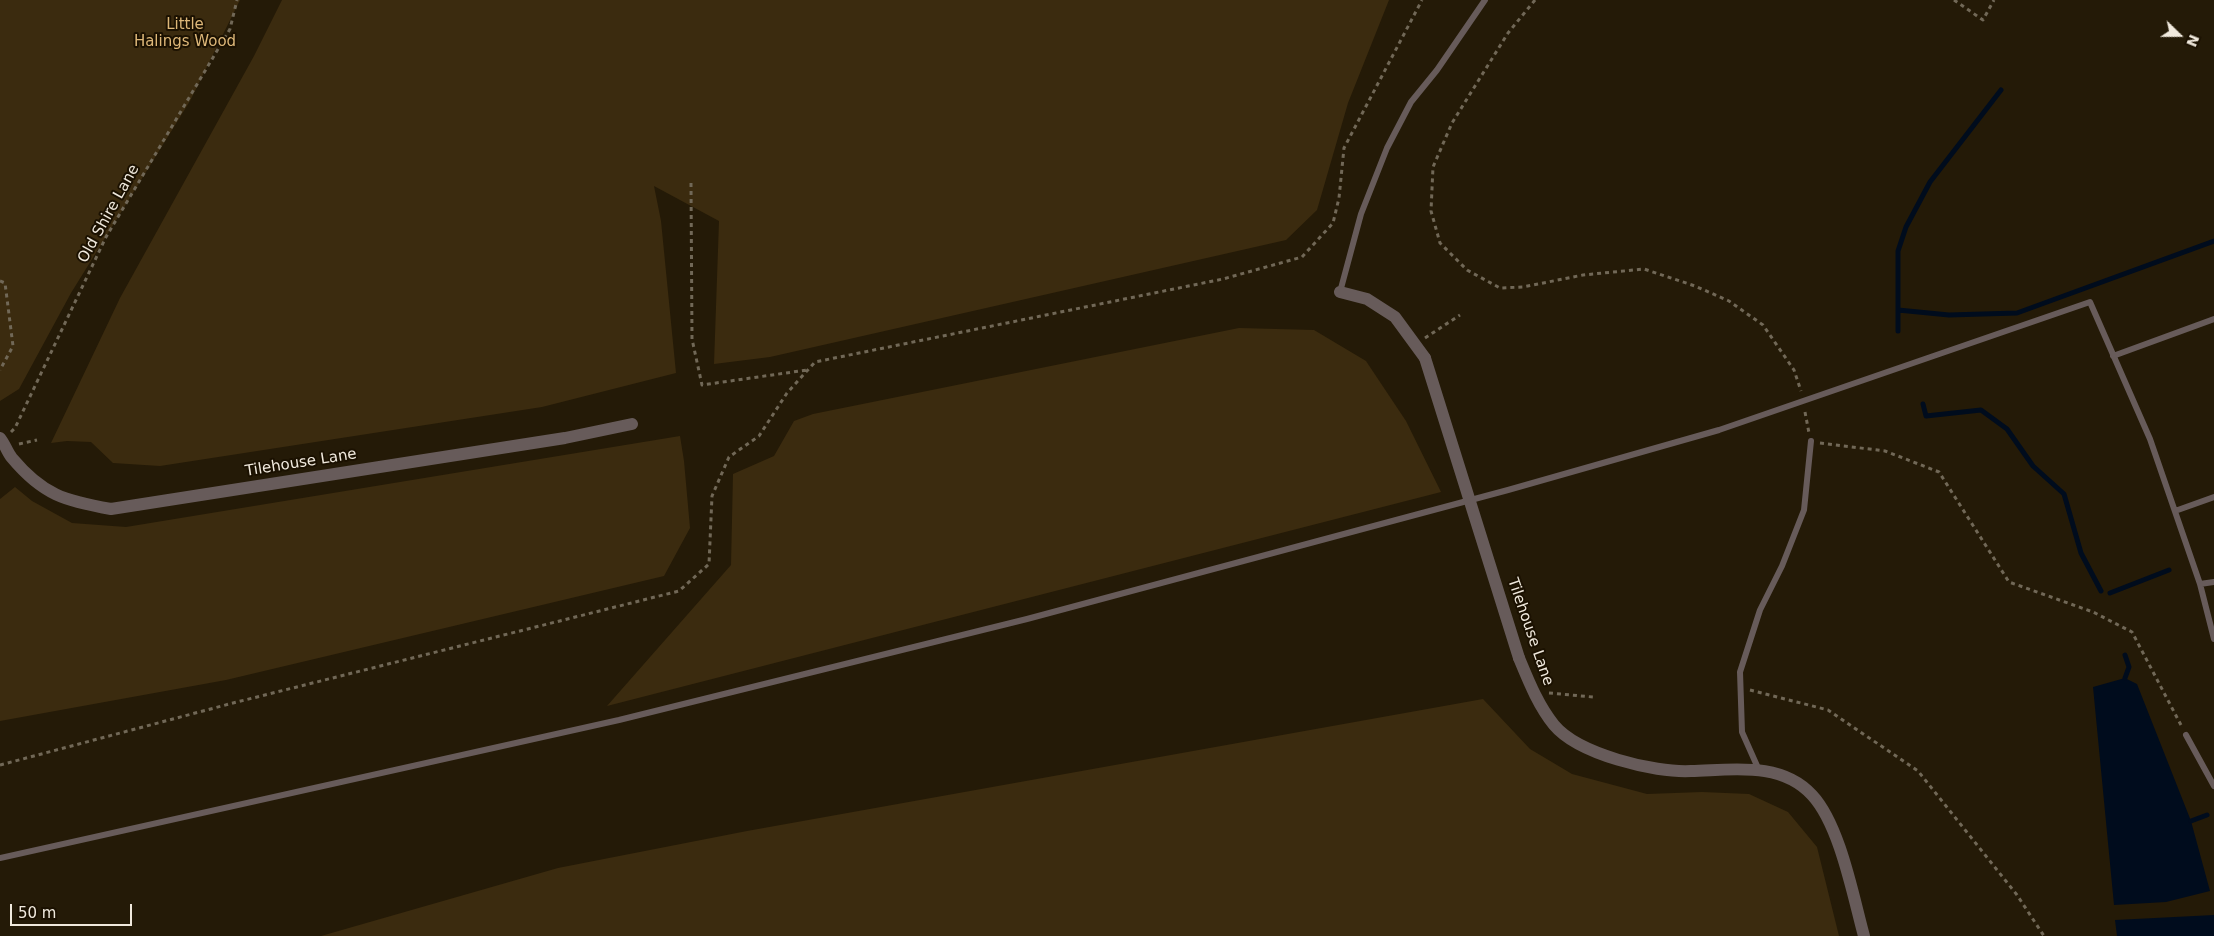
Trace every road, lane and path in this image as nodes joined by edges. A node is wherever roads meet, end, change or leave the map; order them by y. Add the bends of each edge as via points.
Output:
1 (237, 0) edge
2 (1422, 0) edge
3 (1485, 0) edge
4 (1534, 0) edge
5 (1954, 0) edge
6 (1994, 0) edge
7 (690, 183) dead end
8 (0, 281) edge
9 (1340, 292) joint
10 (1460, 315) dead end
11 (2214, 319) edge
12 (1416, 344) junction
13 (2113, 356) junction
14 (0, 370) edge
15 (808, 370) junction
16 (1804, 401) junction
17 (632, 424) dead end
18 (1, 439) edge
19 (1810, 441) junction
20 (2214, 497) edge
21 (2175, 511) junction
22 (2214, 582) edge
23 (2200, 584) junction
24 (2214, 639) edge
25 (1740, 687) junction
26 (1532, 692) junction
27 (1594, 696) dead end
28 (2186, 735) joint
29 (0, 765) edge
30 (1758, 768) junction
31 (2214, 786) edge
32 (0, 858) edge
33 (1864, 936) edge
34 (2044, 936) edge

1 - 18 path, Old Shire Lane via 230,28 106,237 15,428
2 - 15 path via 1344,148 1333,223 1302,257 1223,279 815,362
3 - 9 lane via 1411,102 1387,148 1361,214
4 - 16 path via 1508,33 1452,123 1434,167 1431,211 1440,244 1467,270 1500,288 1523,287 1583,274 1644,269 1695,286 1729,301 1763,324 1794,370
5 - 6 path via 1983,20
7 - 15 path via 692,338 702,385
8 - 14 path via 5,283 13,346
9 - 12 street, Tilehouse Lane via 1367,299 1395,316
10 - 12 path
11 - 13 lane
12 - 26 street, Tilehouse Lane, bridge via 1425,358
13 - 16 lane via 2090,302
13 - 21 lane via 2150,439
15 - 29 path via 787,393 759,436 730,457 712,496 709,564 679,591
16 - 19 path
16 - 32 lane via 1719,430 1508,490 1027,619 610,722
17 - 18 street, Tilehouse Lane via 556,440 111,509 77,503 48,492 12,457
19 - 25 lane via 1804,510 1760,610 1740,672
19 - 28 path via 1885,452 1939,472 2009,582 2093,612 2132,632
20 - 21 lane
21 - 23 lane
22 - 23 lane
23 - 24 lane
25 - 30 lane via 1742,732
25 - 34 path via 1828,710 1918,771 2017,895
26 - 27 path
26 - 30 street, Tilehouse Lane via 1555,726 1569,738 1632,764 1688,771
28 - 31 lane
30 - 33 street, Tilehouse Lane via 1795,781 1812,795 1822,809 1836,836

